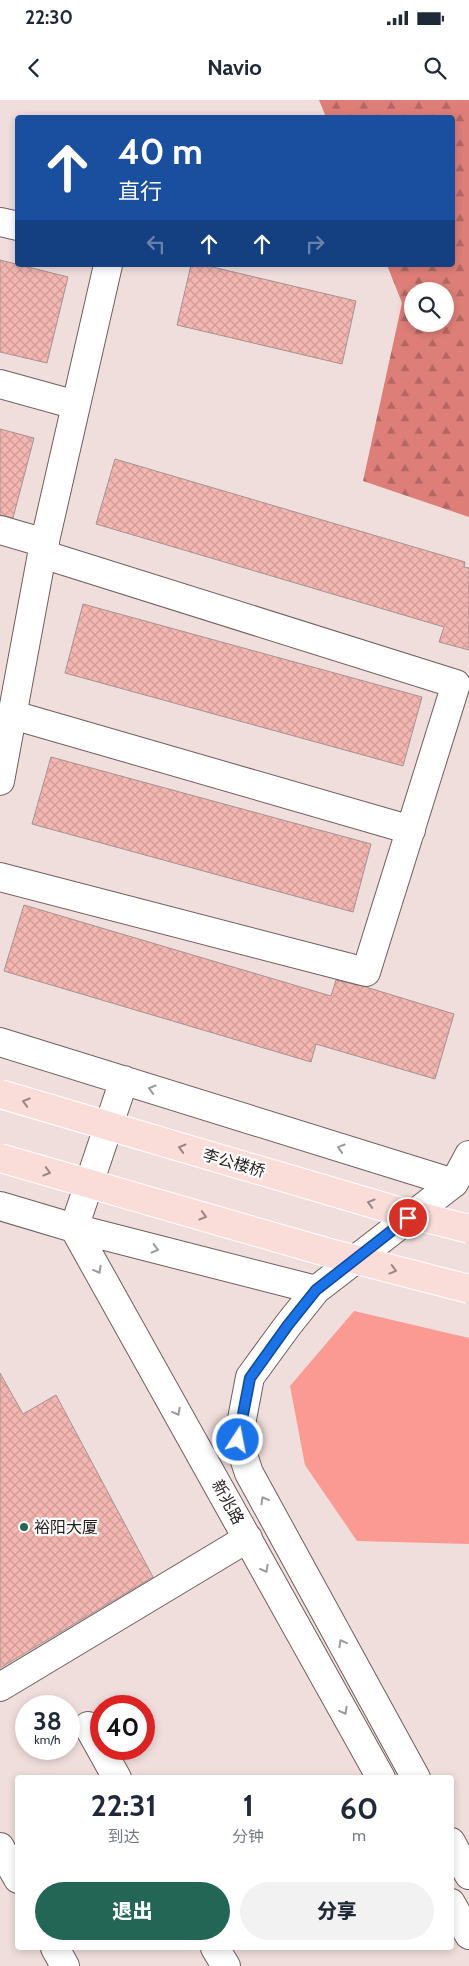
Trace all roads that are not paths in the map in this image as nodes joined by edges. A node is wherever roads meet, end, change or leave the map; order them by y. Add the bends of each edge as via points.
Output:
1 (0, 222) edge
2 (15, 225) edge
3 (108, 267) edge
4 (0, 384) edge
5 (76, 405) junction
6 (0, 530) edge
7 (44, 549) junction
8 (9, 705) edge
9 (0, 781) edge
10 (411, 830) junction
11 (0, 877) edge
12 (0, 1042) edge
13 (124, 1080) junction
14 (0, 1094) edge
15 (469, 1155) edge
16 (0, 1158) edge
17 (454, 1183) junction
18 (0, 1206) edge
19 (74, 1228) junction
20 (469, 1229) edge
21 (469, 1289) edge
22 (316, 1290) junction
23 (248, 1538) junction
24 (0, 1687) edge
25 (88, 1726) dead end
26 (115, 1775) edge
27 (380, 1775) edge
28 (414, 1775) edge
29 (0, 1847) edge
30 (454, 1848) edge
31 (15, 1874) edge
32 (469, 1875) edge
33 (454, 1908) edge
34 (469, 1935) edge
35 (56, 1950) edge
36 (216, 1950) edge
37 (65, 1966) edge
38 (226, 1966) edge

1 - 2 street
3 - 5 street
4 - 5 street
5 - 7 street
6 - 7 street
7 - 8 street
7 - 10 street via 456,684
8 - 9 street
8 - 10 street
10 - 11 street via 366,972
12 - 13 street
17 -> 13 street
13 - 19 street
20 -> 14 main road, 李公楼桥, bridge
15 - 17 street
16 -> 21 main road, bridge via 326,1252
17 - 22 street, 新兆路
18 - 19 street
19 -> 22 street
19 -> 23 street, 新兆路
28 -> 22 street, 新兆路 via 249,1473 238,1440 250,1378
23 - 24 street
23 -> 27 street, 新兆路
25 - 26 street
29 - 31 street
30 - 32 street
33 - 34 street
35 - 37 street
36 - 38 street

